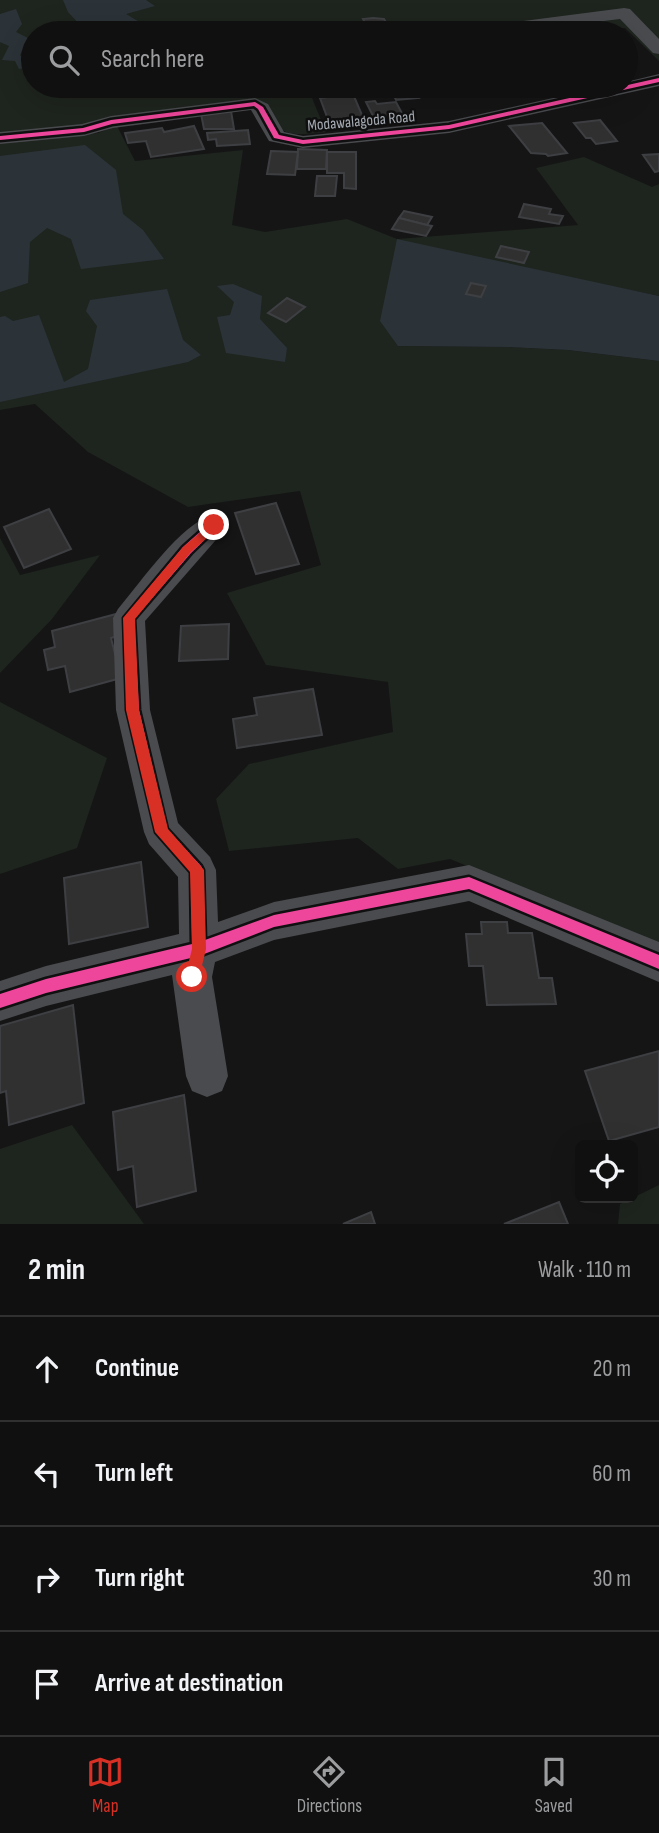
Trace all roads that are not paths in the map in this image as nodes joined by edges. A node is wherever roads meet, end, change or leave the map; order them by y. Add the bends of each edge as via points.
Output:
1 (562, 21) edge
2 (632, 21) edge
3 (638, 27) edge
4 (659, 49) edge
5 (659, 80) edge
6 (638, 85) edge
7 (263, 98) edge
8 (579, 98) edge
9 (261, 108) junction
10 (0, 138) edge
11 (214, 525) dead end
12 (199, 949) junction
13 (659, 962) edge
14 (0, 1001) edge
15 (207, 1076) dead end

1 - 2 street via 624,13
3 - 4 street
5 - 6 street, Modawalagoda Road
7 - 9 street
8 - 9 street, Modawalagoda Road via 449,127 303,142 276,137
9 - 10 street via 255,104 232,106 111,122 84,130
11 - 12 street via 129,618 132,710 162,832 197,870
12 - 13 street via 274,921 469,883
12 - 14 street
12 - 15 street via 192,977

